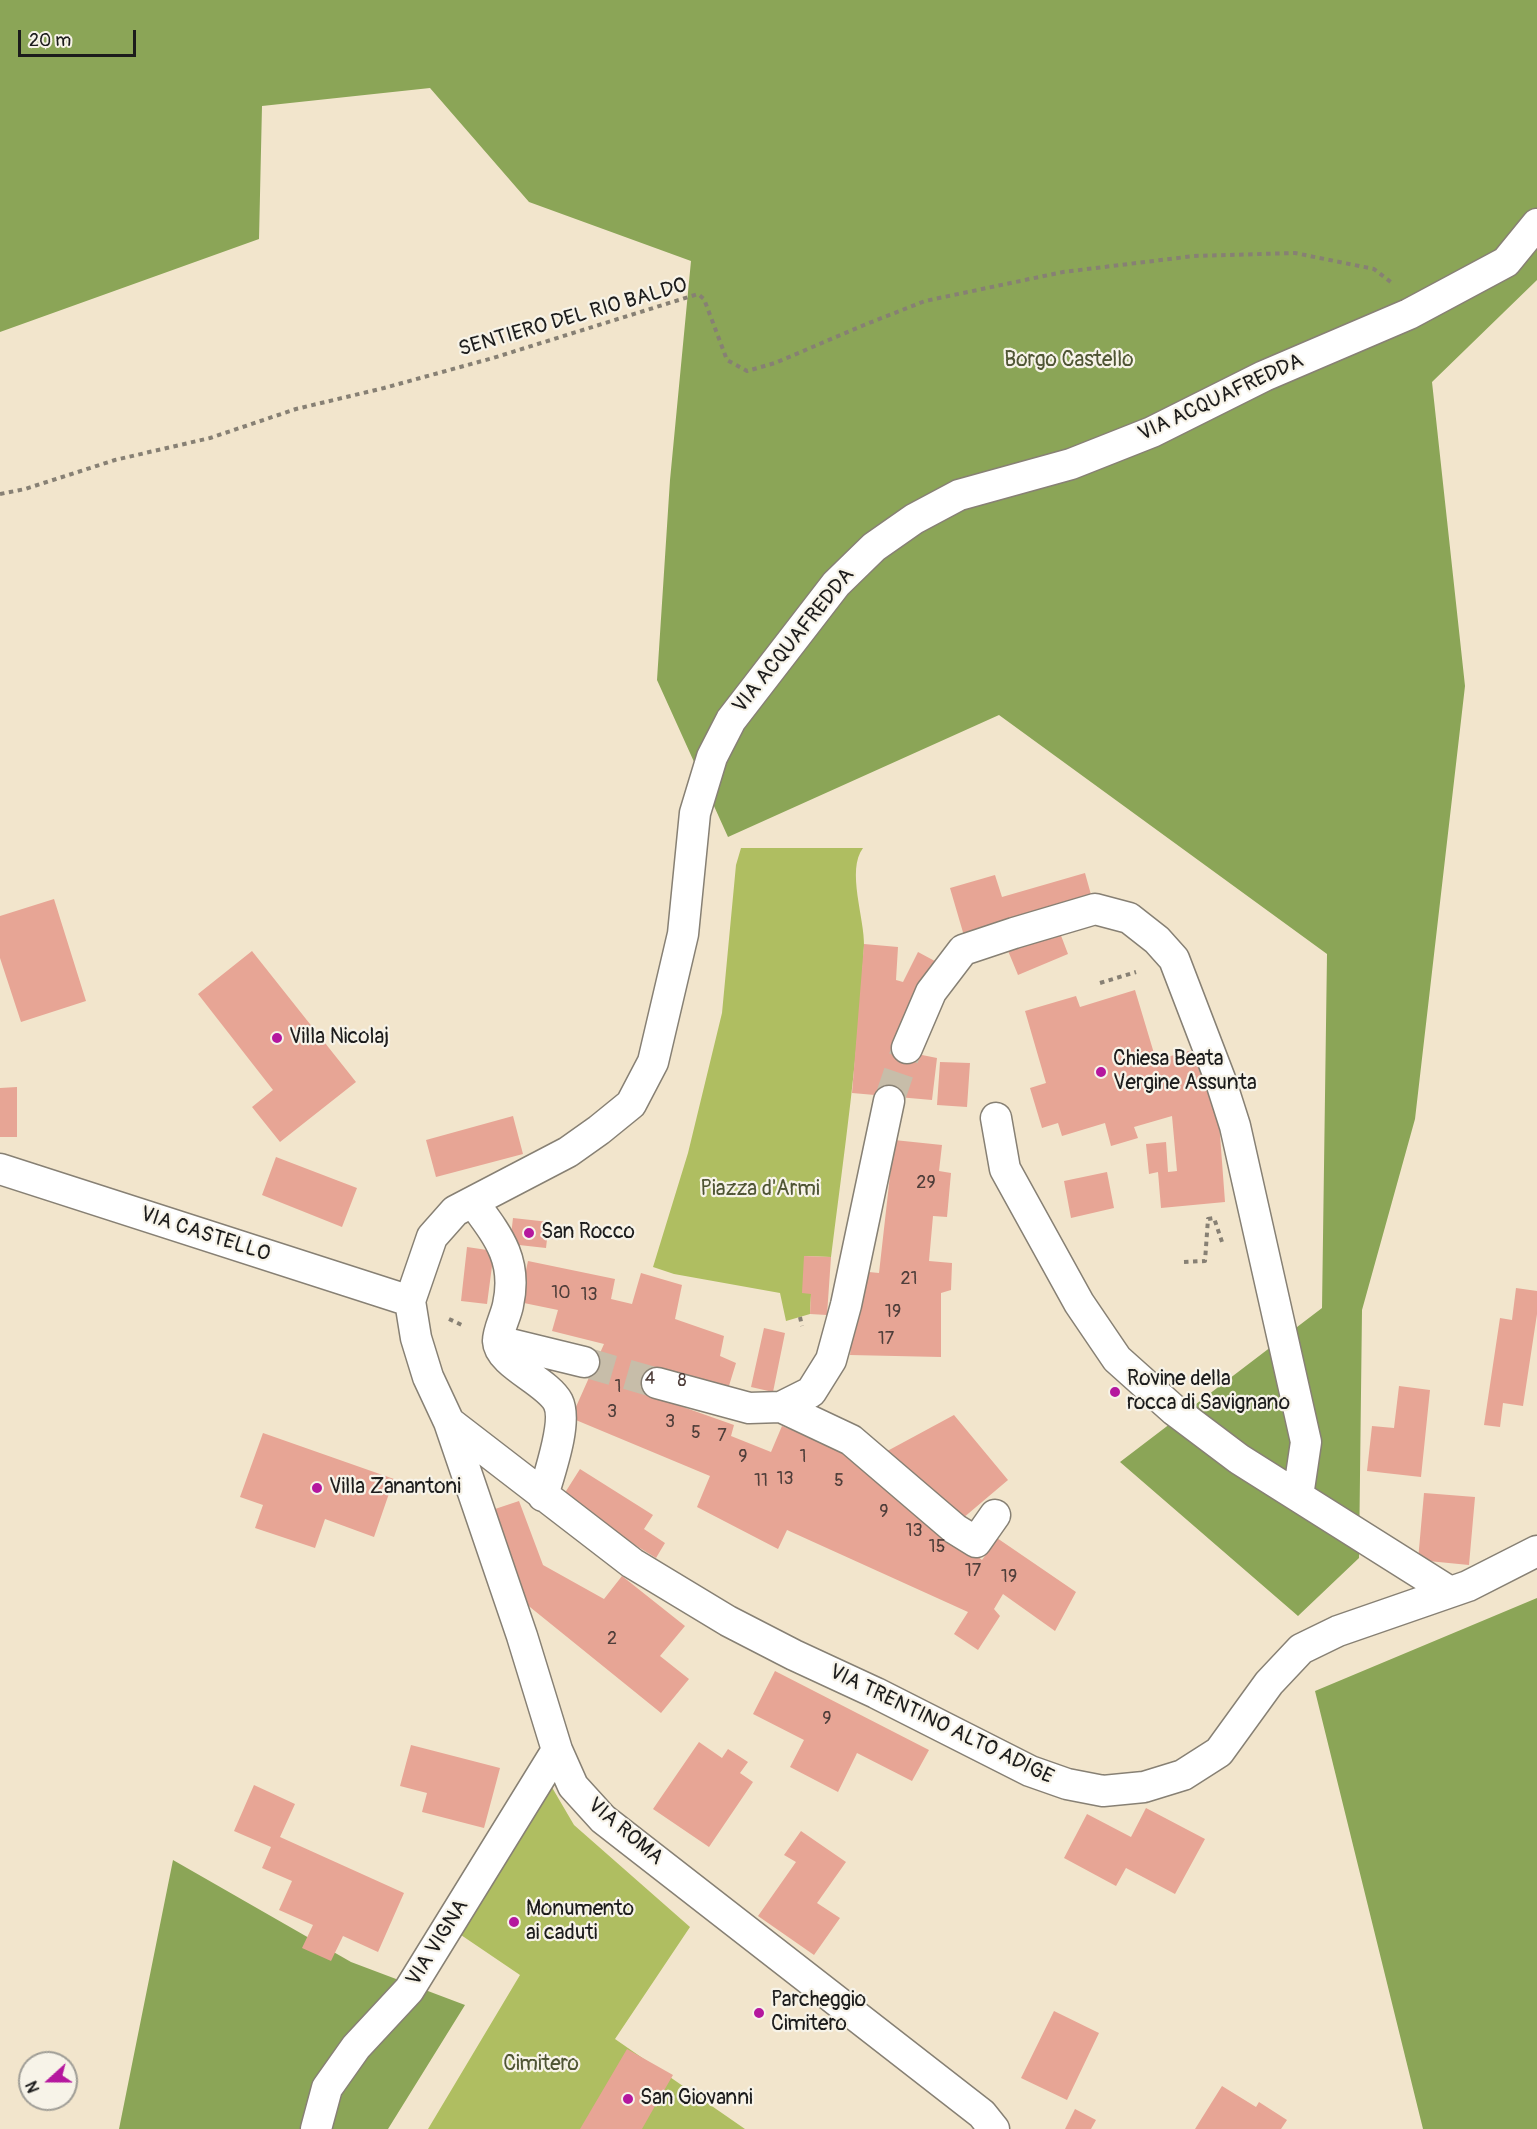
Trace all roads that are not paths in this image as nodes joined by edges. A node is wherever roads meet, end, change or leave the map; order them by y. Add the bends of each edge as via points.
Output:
1 (1537, 224) edge
2 (907, 1048) tunnel mouth
3 (889, 1101) tunnel mouth
4 (996, 1118) dead end
5 (0, 1169) edge
6 (472, 1202) junction
7 (410, 1301) junction
8 (498, 1341) junction
9 (584, 1362) tunnel mouth
10 (657, 1383) tunnel mouth
11 (781, 1407) junction
12 (448, 1422) junction
13 (543, 1496) junction
14 (1298, 1496) junction
15 (995, 1515) dead end
16 (1537, 1551) edge
17 (1450, 1592) junction
18 (557, 1750) junction
19 (316, 2129) edge
20 (994, 2129) edge

1 - 6 street, VIA ACQUAFREDDA via 1506,262 1409,314 1264,376 1152,432 1071,464 959,495 914,519 874,547 836,584 799,629 731,720 712,758 695,813 683,934 664,1017 653,1062 631,1104 567,1152
2 - 14 street via 931,992 963,951 1014,933 1095,909 1129,918 1174,959 1238,1136 1306,1442
3 - 11 street via 831,1360 811,1392
4 - 14 street via 1005,1169 1078,1303 1117,1359 1183,1417
5 - 7 street, VIA CASTELLO
6 - 7 street, VIA ACQUAFREDDA via 455,1211 432,1237
6 - 8 street via 501,1240 512,1275
7 - 12 street, VIA ROMA via 428,1377
8 - 9 street
8 - 13 street via 504,1355 545,1387 558,1403 561,1428
10 - 11 street via 749,1408
11 - 15 street via 851,1440 955,1530 976,1542
12 - 13 street, VIA TRENTINO ALTO ADIGE
12 - 18 street, VIA ROMA
13 - 17 street, VIA TRENTINO ALTO ADIGE via 632,1563 728,1621 1030,1771 1103,1791 1144,1787 1183,1775 1219,1752 1269,1683 1301,1649 1338,1631
14 - 17 street
16 - 17 street, VIA TRENTINO ALTO ADIGE
18 - 19 street, VIA VIGNA via 409,1990 356,2047 327,2088
18 - 20 street, VIA ROMA via 573,1786 603,1819 982,2114

